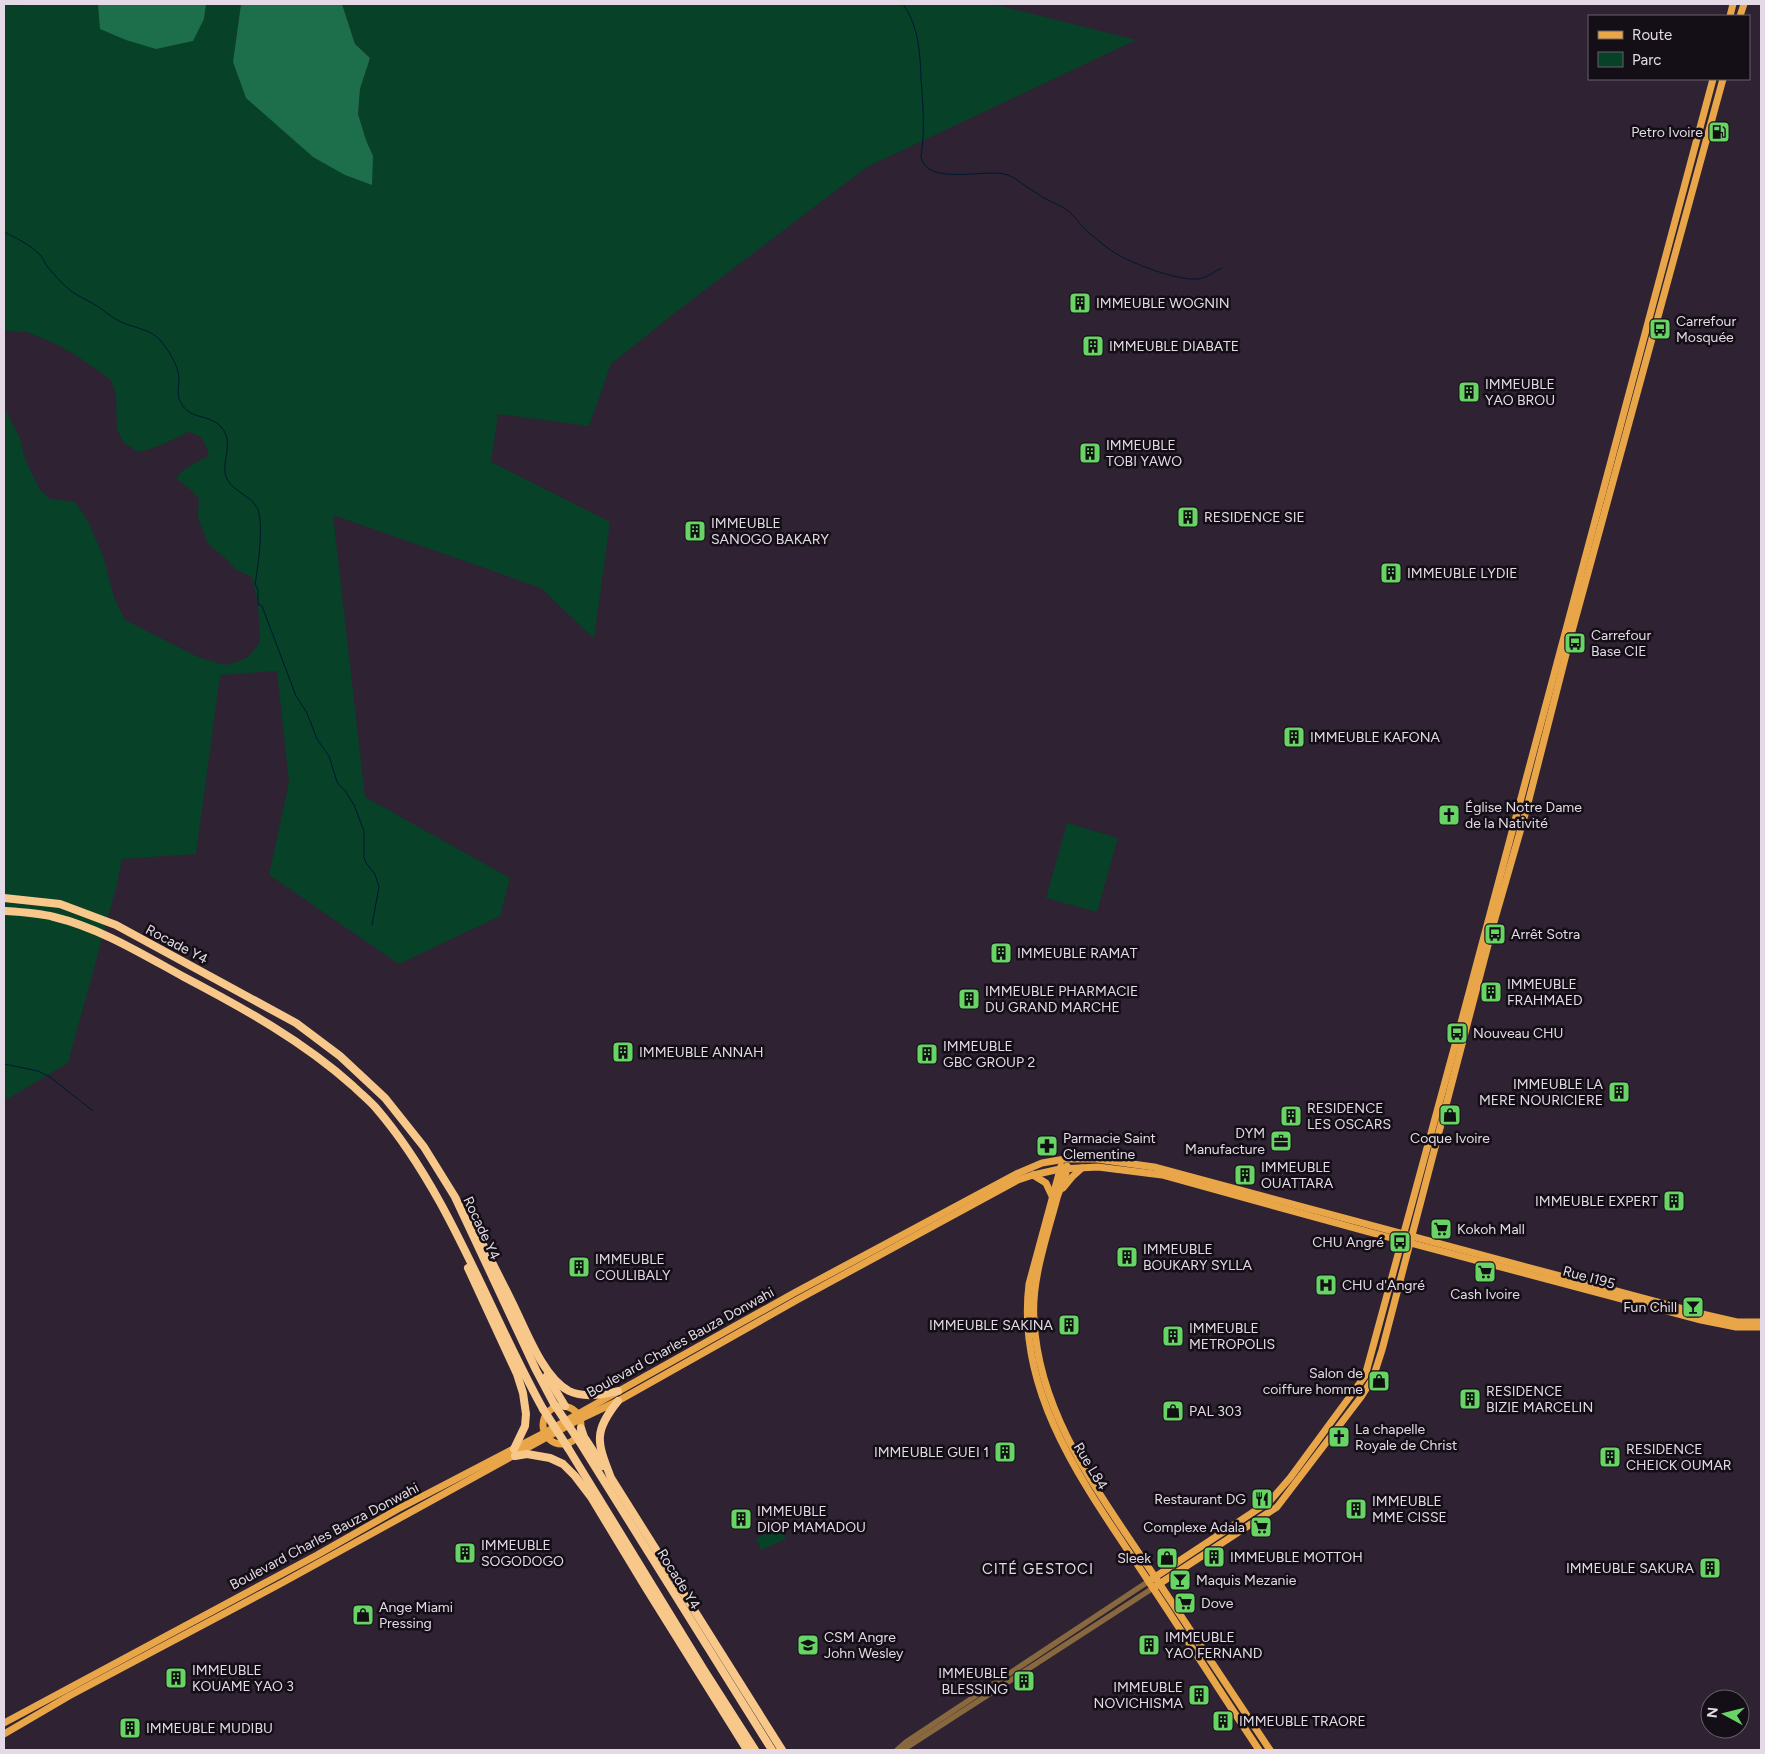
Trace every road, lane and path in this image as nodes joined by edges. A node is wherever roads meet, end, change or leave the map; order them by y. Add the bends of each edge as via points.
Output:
1 (1713, 80) edge
2 (1723, 80) edge
3 (4, 898) edge
4 (4, 911) edge
5 (1065, 1159) junction
6 (1063, 1168) junction
7 (1082, 1168) junction
8 (1033, 1175) junction
9 (1055, 1197) junction
10 (455, 1198) junction
11 (447, 1218) junction
12 (1403, 1237) junction
13 (1412, 1239) junction
14 (1761, 1322) edge
15 (1761, 1327) edge
16 (1374, 1348) junction
17 (1382, 1350) junction
18 (536, 1354) junction
19 (517, 1374) junction
20 (618, 1391) junction
21 (618, 1401) junction
22 (565, 1406) junction
23 (544, 1413) junction
24 (579, 1416) junction
25 (581, 1428) junction
26 (546, 1436) junction
27 (564, 1446) junction
28 (514, 1452) junction
29 (611, 1478) junction
30 (592, 1497) junction
31 (1154, 1582) junction
32 (4, 1723) edge
33 (1258, 1733) junction
34 (4, 1734) edge
35 (1251, 1738) junction
36 (747, 1750) edge
37 (755, 1750) edge
38 (772, 1750) edge
39 (782, 1750) edge
40 (898, 1750) edge
41 (1259, 1750) edge
42 (1270, 1750) edge

1 - 12 main road
2 - 13 main road via 1494,922
3 - 10 highway, Rocade Y4 via 60,904 116,925 296,1023 340,1056 385,1098 420,1140
4 - 11 highway, Rocade Y4 via 53,917 116,940 220,996 289,1038 332,1068 375,1106 410,1153
5 - 6 main road, Rue L84
5 - 12 main road, Boulevard Charles Bauza Donwahi via 1097,1159 1154,1167
5 - 20 main road, Boulevard Charles Bauza Donwahi via 1042,1163 1016,1174
6 - 7 main road, Boulevard Charles Bauza Donwahi
6 - 8 main road, Boulevard Charles Bauza Donwahi
6 - 9 main road, Rue L84
7 - 9 main road
7 - 12 main road, Boulevard Charles Bauza Donwahi via 1162,1175
8 - 9 main road via 1046,1183
8 - 21 main road, Boulevard Charles Bauza Donwahi via 916,1235
9 - 31 main road, Rue L84 via 1034,1302 1042,1374 1056,1416 1070,1444
9 - 31 main road, Rue L84 via 1029,1284 1027,1325 1037,1378 1050,1418 1064,1446 1116,1533
10 - 18 highway via 484,1246
10 - 38 highway, Rocade Y4, bridge via 554,1404
11 - 19 highway
11 - 23 highway, Rocade Y4
12 - 13 main road
12 - 16 main road
13 - 14 main road, Rue I195 via 1702,1314 1736,1322
13 - 15 main road, Rue I195 via 1701,1320 1736,1327
13 - 17 main road
16 - 17 main road
16 - 31 main road via 1361,1384 1270,1501
17 - 31 main road via 1367,1389 1277,1507
18 - 20 highway via 570,1392 594,1395
18 - 22 highway
19 - 23 highway
19 - 28 highway via 526,1402 526,1414 525,1426
20 - 24 main road, Boulevard Charles Bauza Donwahi
21 - 24 main road, Boulevard Charles Bauza Donwahi
21 - 29 highway via 606,1416 599,1445
22 - 23 main road
22 - 24 main road
23 - 26 main road
23 - 27 highway, Rocade Y4, bridge
24 - 25 main road
24 - 26 main road, Boulevard Charles Bauza Donwahi
25 - 27 main road via 576,1438
25 - 29 highway
26 - 27 main road via 551,1442
26 - 28 main road, Boulevard Charles Bauza Donwahi
27 - 30 highway
27 - 37 highway, Rocade Y4
28 - 30 highway via 536,1454 563,1464
28 - 32 main road, Boulevard Charles Bauza Donwahi via 398,1509
28 - 34 main road, Boulevard Charles Bauza Donwahi
29 - 39 highway
30 - 36 highway
31 - 33 main road, Rue L84
31 - 35 main road, Rue L84
31 - 40 street
33 - 35 main road
33 - 42 main road, Rue L84
35 - 41 main road, Rue L84

